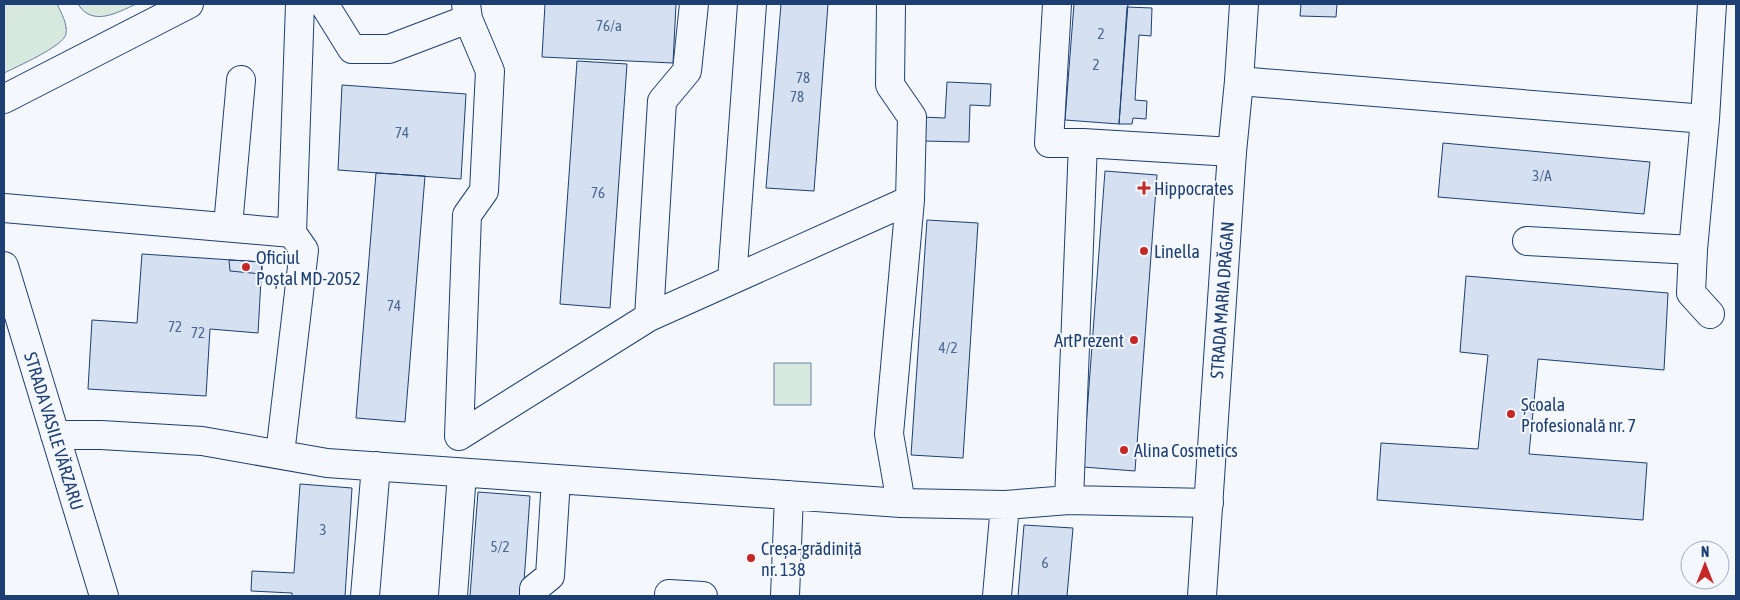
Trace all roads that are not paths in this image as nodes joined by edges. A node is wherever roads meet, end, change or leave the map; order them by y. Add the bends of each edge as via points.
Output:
1 (189, 4) edge
2 (300, 4) edge
3 (324, 4) edge
4 (694, 4) edge
5 (752, 4) edge
6 (891, 4) edge
7 (1057, 4) edge
8 (1244, 4) edge
9 (1712, 4) edge
10 (467, 11) edge
11 (241, 80) dead end
12 (1239, 81) junction
13 (4, 99) edge
14 (1705, 119) junction
15 (1083, 143) junction
16 (1232, 152) junction
17 (910, 200) junction
18 (4, 208) edge
19 (228, 226) junction
20 (292, 233) junction
21 (1526, 241) dead end
22 (1693, 250) junction
23 (4, 266) edge
24 (732, 280) junction
25 (1710, 314) dead end
26 (648, 317) junction
27 (14, 344) edge
28 (55, 435) junction
29 (280, 454) junction
30 (376, 466) junction
31 (462, 473) junction
32 (556, 479) junction
33 (789, 495) junction
34 (1069, 500) junction
35 (901, 503) junction
36 (1209, 503) junction
37 (1005, 506) junction
38 (104, 596) edge
39 (365, 596) edge
40 (453, 596) edge
41 (534, 596) edge
42 (669, 596) edge
43 (703, 596) edge
44 (785, 596) edge
45 (997, 596) edge
46 (1202, 596) edge

1 - 13 main road
2 - 20 main road
3 - 10 main road via 352,48 389,48
4 - 26 main road via 687,71 662,101
5 - 24 main road
6 - 17 main road via 890,85 912,117
7 - 15 main road via 1049,143
8 - 12 main road, STRADA MARIA DRĂGAN
9 - 14 main road
10 - 26 main road via 490,71 484,191 467,215 459,436
11 - 19 main road
12 - 14 main road
12 - 16 main road, STRADA MARIA DRĂGAN
14 - 22 main road
15 - 16 main road
15 - 34 main road
16 - 36 main road, STRADA MARIA DRĂGAN
17 - 24 main road
17 - 35 main road via 889,434
18 - 19 main road
19 - 20 main road
20 - 29 main road via 304,250
21 - 22 main road
22 - 25 main road via 1691,293
23 - 27 main road, STRADA VASILE VĂRZARU
24 - 26 main road
27 - 28 main road, STRADA VASILE VĂRZARU
28 - 29 main road via 202,441
28 - 38 main road, STRADA VASILE VĂRZARU
29 - 30 main road via 327,463
30 - 31 main road
30 - 39 main road
31 - 32 main road
31 - 40 main road
32 - 33 main road
32 - 41 main road via 550,576 534,589
33 - 35 main road
33 - 44 main road
34 - 36 main road
34 - 37 main road
35 - 37 main road
36 - 46 main road, STRADA MARIA DRĂGAN
37 - 45 main road
42 - 43 main road

